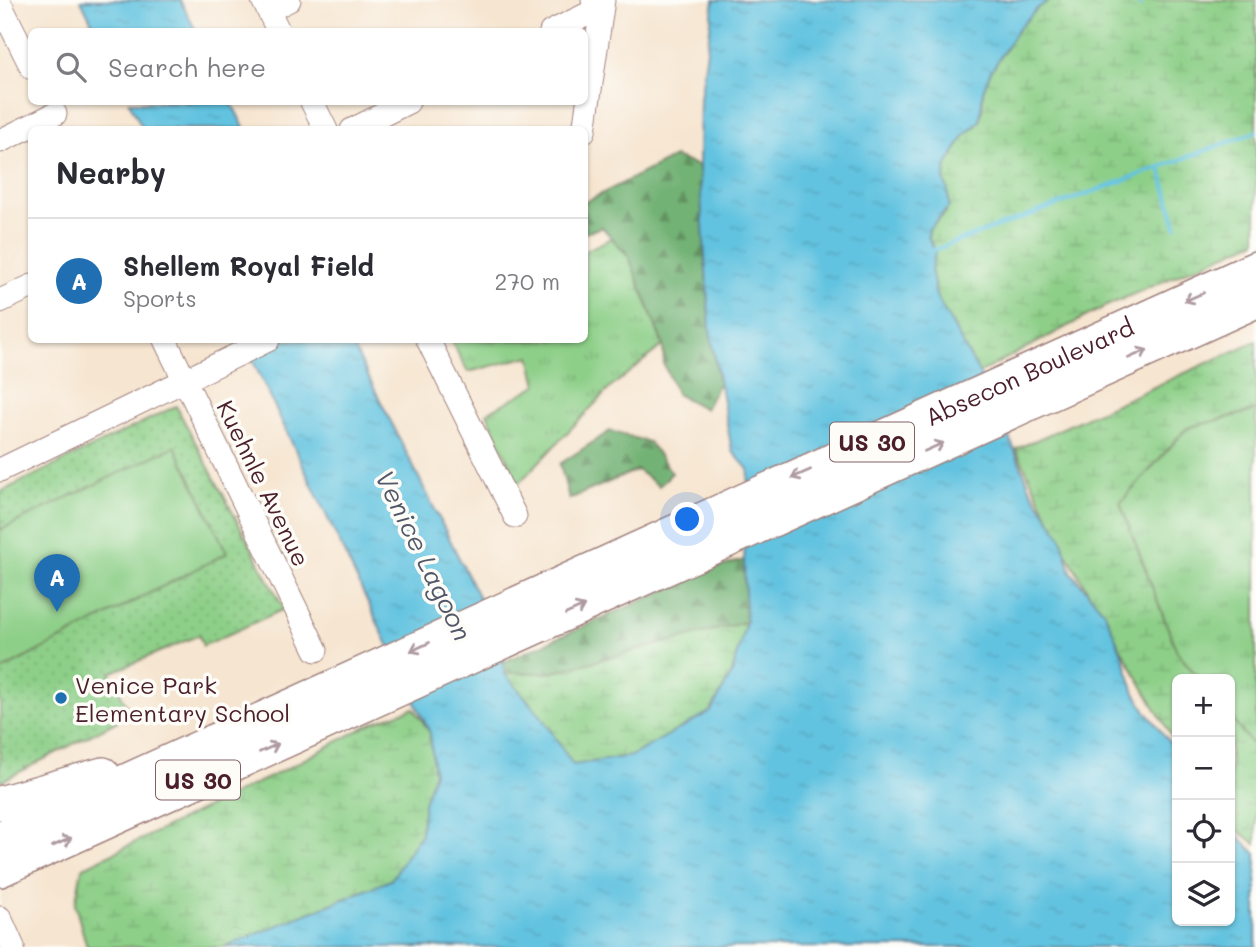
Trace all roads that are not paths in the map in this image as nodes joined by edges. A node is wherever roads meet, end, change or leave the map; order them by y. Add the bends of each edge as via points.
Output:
1 (599, 2) edge
2 (273, 3) edge
3 (0, 4) edge
4 (278, 28) edge
5 (557, 28) edge
6 (28, 60) edge
7 (588, 97) edge
8 (314, 105) edge
9 (402, 105) edge
10 (587, 105) edge
11 (55, 115) edge
12 (32, 126) edge
13 (324, 126) edge
14 (360, 126) edge
15 (585, 126) edge
16 (28, 128) edge
17 (0, 141) edge
18 (1256, 268) edge
19 (28, 288) edge
20 (0, 301) edge
21 (1256, 301) edge
22 (166, 343) edge
23 (430, 343) edge
24 (259, 344) edge
25 (1070, 369) junction
26 (185, 380) junction
27 (0, 470) edge
28 (515, 516) dead end
29 (316, 650) dead end
30 (389, 678) junction
31 (160, 765) junction
32 (0, 803) edge
33 (0, 838) edge
34 (0, 870) edge
35 (0, 918) edge
36 (13, 947) edge

1 - 5 street
1 - 7 street
2 - 4 street
3 - 6 street
8 - 13 street
9 - 14 street
10 - 15 street
11 - 12 street
16 - 17 street
18 -> 25 highway, Absecon Boulevard / US 30
19 - 20 street
25 -> 21 highway, Absecon Boulevard / US 30
22 - 26 street, Kuehnle Avenue
23 - 28 street
24 - 26 street
25 - 30 highway, Absecon Boulevard / US 30
26 - 27 street
26 - 29 street, Kuehnle Avenue
30 - 31 highway, Absecon Boulevard / US 30
34 -> 30 highway, Absecon Boulevard / US 30
31 - 32 highway via 93,775
31 - 33 highway, Absecon Boulevard / US 30
35 - 36 street

